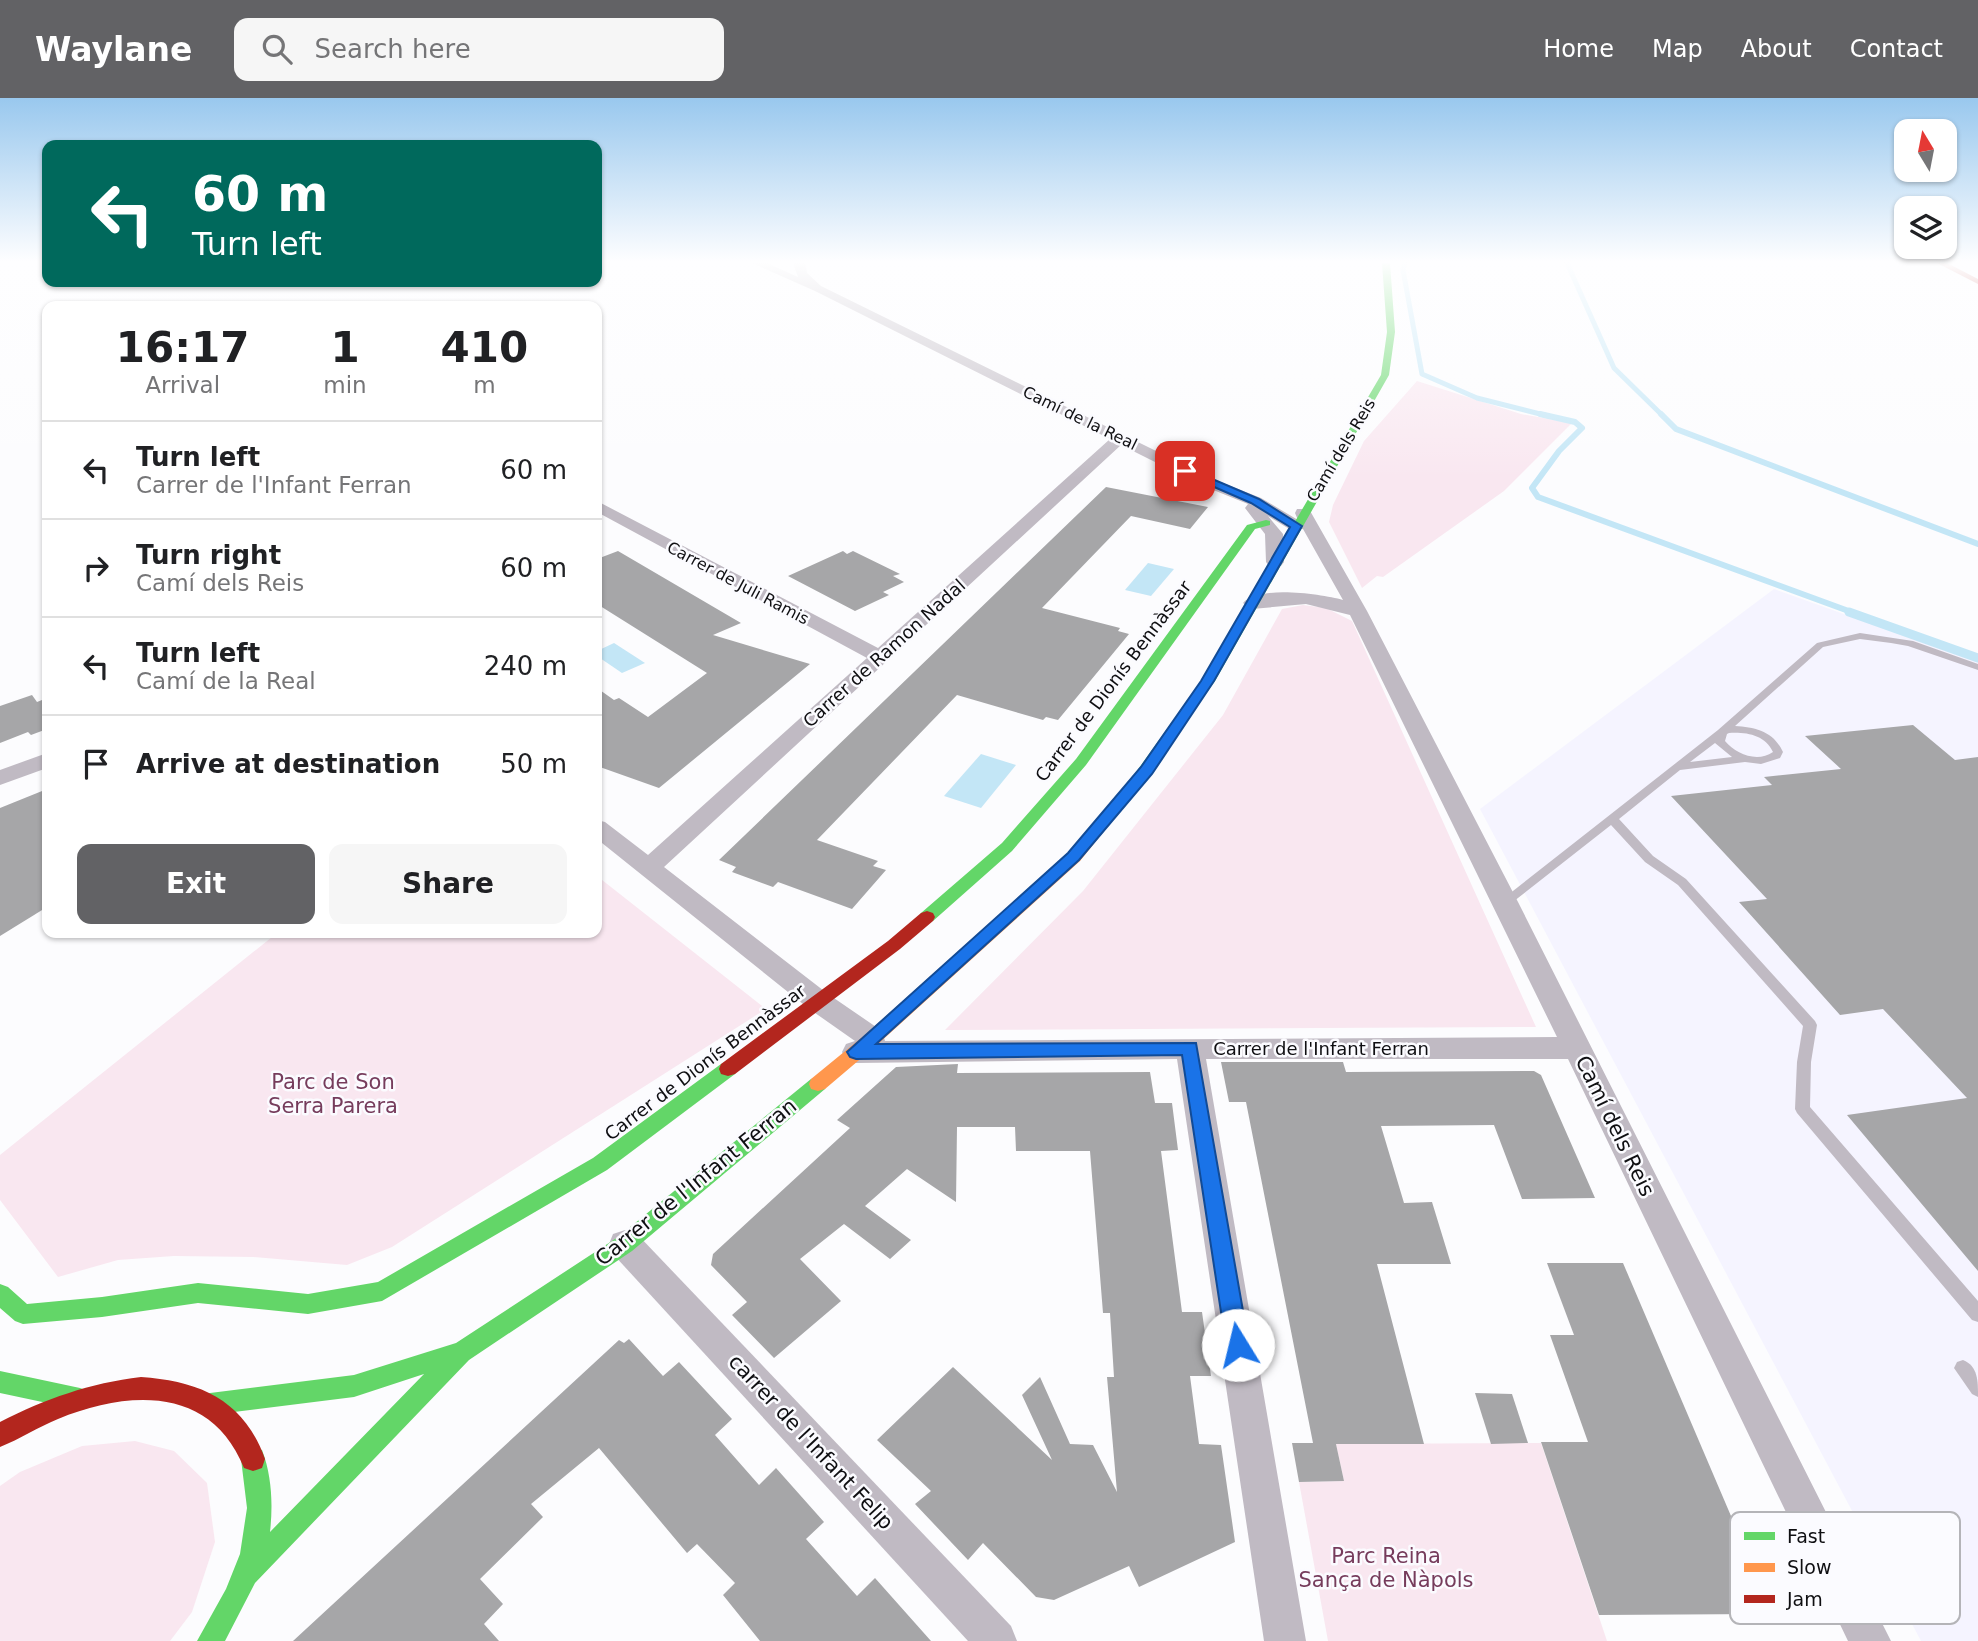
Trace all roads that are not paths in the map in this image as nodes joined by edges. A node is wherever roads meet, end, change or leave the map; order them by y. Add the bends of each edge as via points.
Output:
1 (912, 335) edge
2 (1392, 335) edge
3 (1120, 438) junction
4 (1320, 488) joint
5 (1233, 492) junction
6 (602, 509) edge
7 (1295, 510) junction
8 (1266, 523) junction
9 (1275, 562) junction
10 (1252, 603) junction
11 (1359, 611) junction
12 (880, 657) junction
13 (1978, 667) edge
14 (1722, 733) junction
15 (1745, 758) junction
16 (42, 762) edge
17 (1678, 767) junction
18 (0, 778) edge
19 (1612, 818) junction
20 (602, 831) edge
21 (648, 868) junction
22 (1505, 902) junction
23 (818, 1001) junction
24 (864, 1045) junction
25 (1190, 1048) junction
26 (1576, 1048) junction
27 (625, 1244) junction
28 (0, 1294) edge
29 (1978, 1314) edge
30 (461, 1352) junction
31 (1963, 1368) dead end
32 (0, 1382) edge
33 (1978, 1388) edge
34 (80, 1399) junction
35 (210, 1404) junction
36 (0, 1435) edge
37 (1806, 1512) edge
38 (248, 1573) junction
39 (225, 1620) junction
40 (1862, 1624) edge
41 (210, 1641) edge
42 (223, 1641) edge
43 (996, 1641) edge
44 (1285, 1641) edge
45 (1870, 1641) edge

1 - 3 street, Camí de la Real
2 - 4 street, Camí dels Reis via 1385,375
3 - 5 street, Camí de la Real
3 - 12 street, Carrer de Ramon Nadal
4 - 7 street
5 - 7 street
5 - 7 street, Camí de la Real
5 - 8 street
6 - 12 street, Carrer de Juli Ramis
7 - 9 street
7 - 11 street, Camí dels Reis
8 - 9 street via 1274,534
8 - 23 street, Carrer de Dionís Bennàssar via 1251,527 1081,761 1007,847 894,945
9 - 10 street
10 - 11 street via 1287,596 1313,597
10 - 24 street via 1208,681 1146,771 1074,857
11 - 22 street, Camí dels Reis
12 - 21 street, Carrer de Ramon Nadal
13 - 14 lane via 1891,640 1860,636 1820,645
14 - 15 lane via 1723,746
14 - 15 lane via 1736,729 1756,732 1777,747 1771,759
14 - 17 lane
15 - 17 lane
16 - 18 street
17 - 19 lane
19 - 22 lane
19 - 29 lane via 1649,859 1682,882 1811,1025 1802,1109
20 - 21 street
21 - 23 street
22 - 26 street, Camí dels Reis
23 - 24 street
23 - 28 street, Carrer de Dionís Bennàssar via 600,1164 382,1291 308,1304 198,1293 23,1314
24 - 25 street, Carrer de l'Infant Ferran
24 - 27 street, Carrer de l'Infant Ferran
25 - 26 street, Carrer de l'Infant Ferran
25 - 44 street
26 - 37 street, Camí dels Reis
27 - 30 street, Carrer de l'Infant Ferran
27 - 43 street, carrer de l'Infant Felip
30 - 35 street via 354,1386
30 - 38 street
31 - 33 lane
32 - 34 street
34 - 35 street via 128,1390 173,1392
34 - 36 street
35 - 38 street via 243,1433 260,1475 260,1529
38 - 39 street
39 - 41 street
39 - 42 street
40 - 45 street, Camí dels Reis

